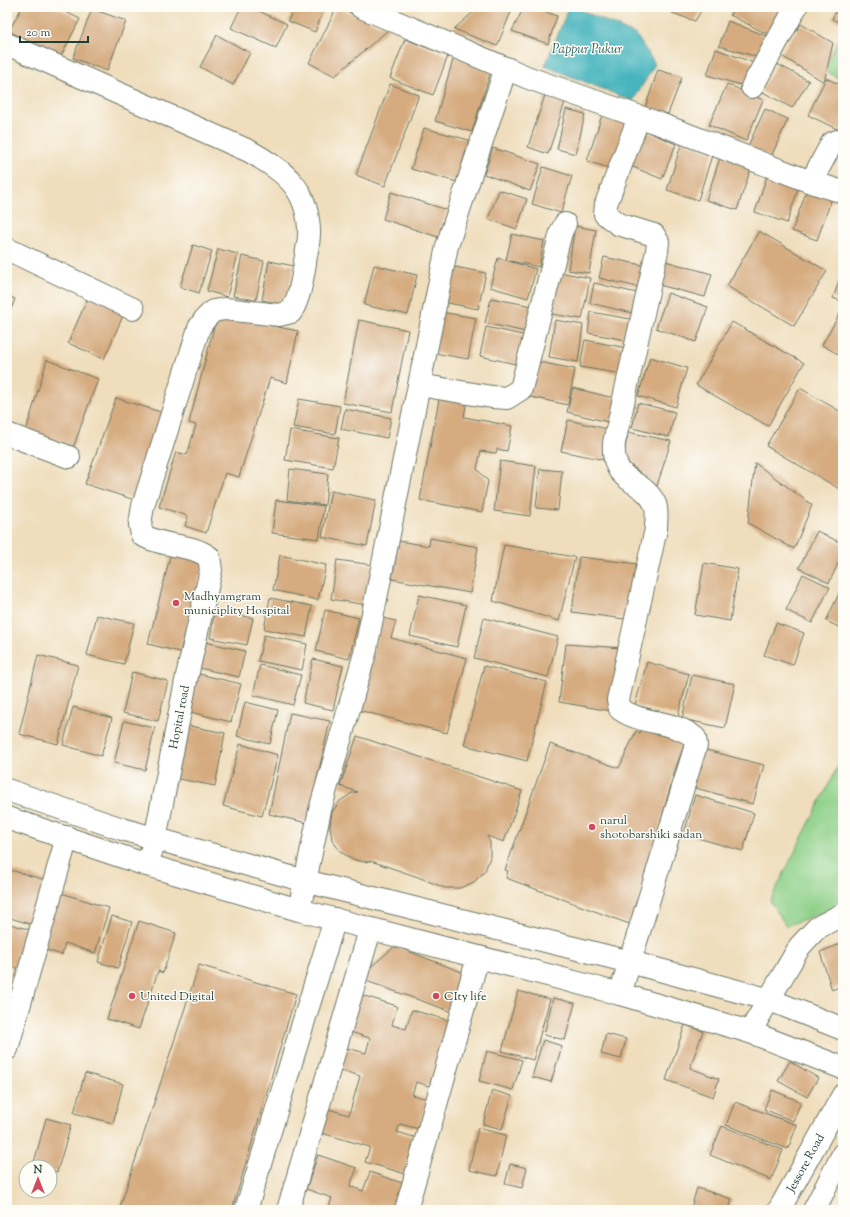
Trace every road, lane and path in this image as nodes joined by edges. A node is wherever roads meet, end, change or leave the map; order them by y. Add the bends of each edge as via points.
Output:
1 (361, 7) edge
2 (796, 7) edge
3 (7, 44) edge
4 (506, 68) junction
5 (752, 87) dead end
6 (639, 117) junction
7 (843, 139) edge
8 (811, 182) junction
9 (843, 192) edge
10 (565, 224) dead end
11 (7, 249) edge
12 (133, 309) dead end
13 (419, 385) junction
14 (7, 434) edge
15 (69, 457) dead end
16 (7, 790) edge
17 (7, 818) edge
18 (67, 837) junction
19 (155, 838) junction
20 (147, 865) junction
21 (305, 881) junction
22 (299, 910) junction
23 (843, 914) edge
24 (335, 919) junction
25 (370, 930) junction
26 (478, 957) junction
27 (630, 962) junction
28 (620, 994) junction
29 (770, 1000) junction
30 (843, 1029) edge
31 (750, 1032) junction
32 (7, 1049) edge
33 (843, 1068) edge
34 (843, 1095) edge
35 (843, 1154) edge
36 (246, 1210) edge
37 (288, 1210) edge
38 (406, 1210) edge
39 (779, 1210) edge
40 (814, 1210) edge

1 - 4 main road
2 - 5 main road
3 - 19 main road, Hopital road via 249,151 274,165 288,177 298,189 307,209 309,230 298,301 291,312 279,315 225,309 213,311 199,328 143,506 140,524 142,535 154,542 200,551 209,557 211,570
4 - 6 main road
4 - 13 main road via 447,246
6 - 8 main road
6 - 27 main road via 606,204 605,214 618,224 654,235 658,242 613,456 622,474 651,498 656,506 657,515 618,700 620,709 630,716 687,731 695,738 696,745
7 - 8 main road via 832,143
8 - 9 main road
10 - 13 main road via 521,389 507,398 499,398
11 - 12 main road
13 - 21 main road via 365,653 320,810
14 - 15 main road
16 - 19 main road
17 - 18 main road
18 - 20 main road
18 - 32 main road
19 - 20 main road, Hopital road
19 - 21 main road
20 - 22 main road
21 - 22 main road
21 - 27 main road
22 - 24 main road
23 - 29 main road via 817,928 800,946
24 - 25 main road
24 - 36 main road
25 - 26 main road
25 - 37 main road
26 - 28 main road
26 - 38 main road
27 - 28 main road
27 - 29 main road
28 - 31 main road
29 - 30 main road
29 - 31 main road
31 - 33 main road
34 - 39 main road, Jessore Road
35 - 40 main road

